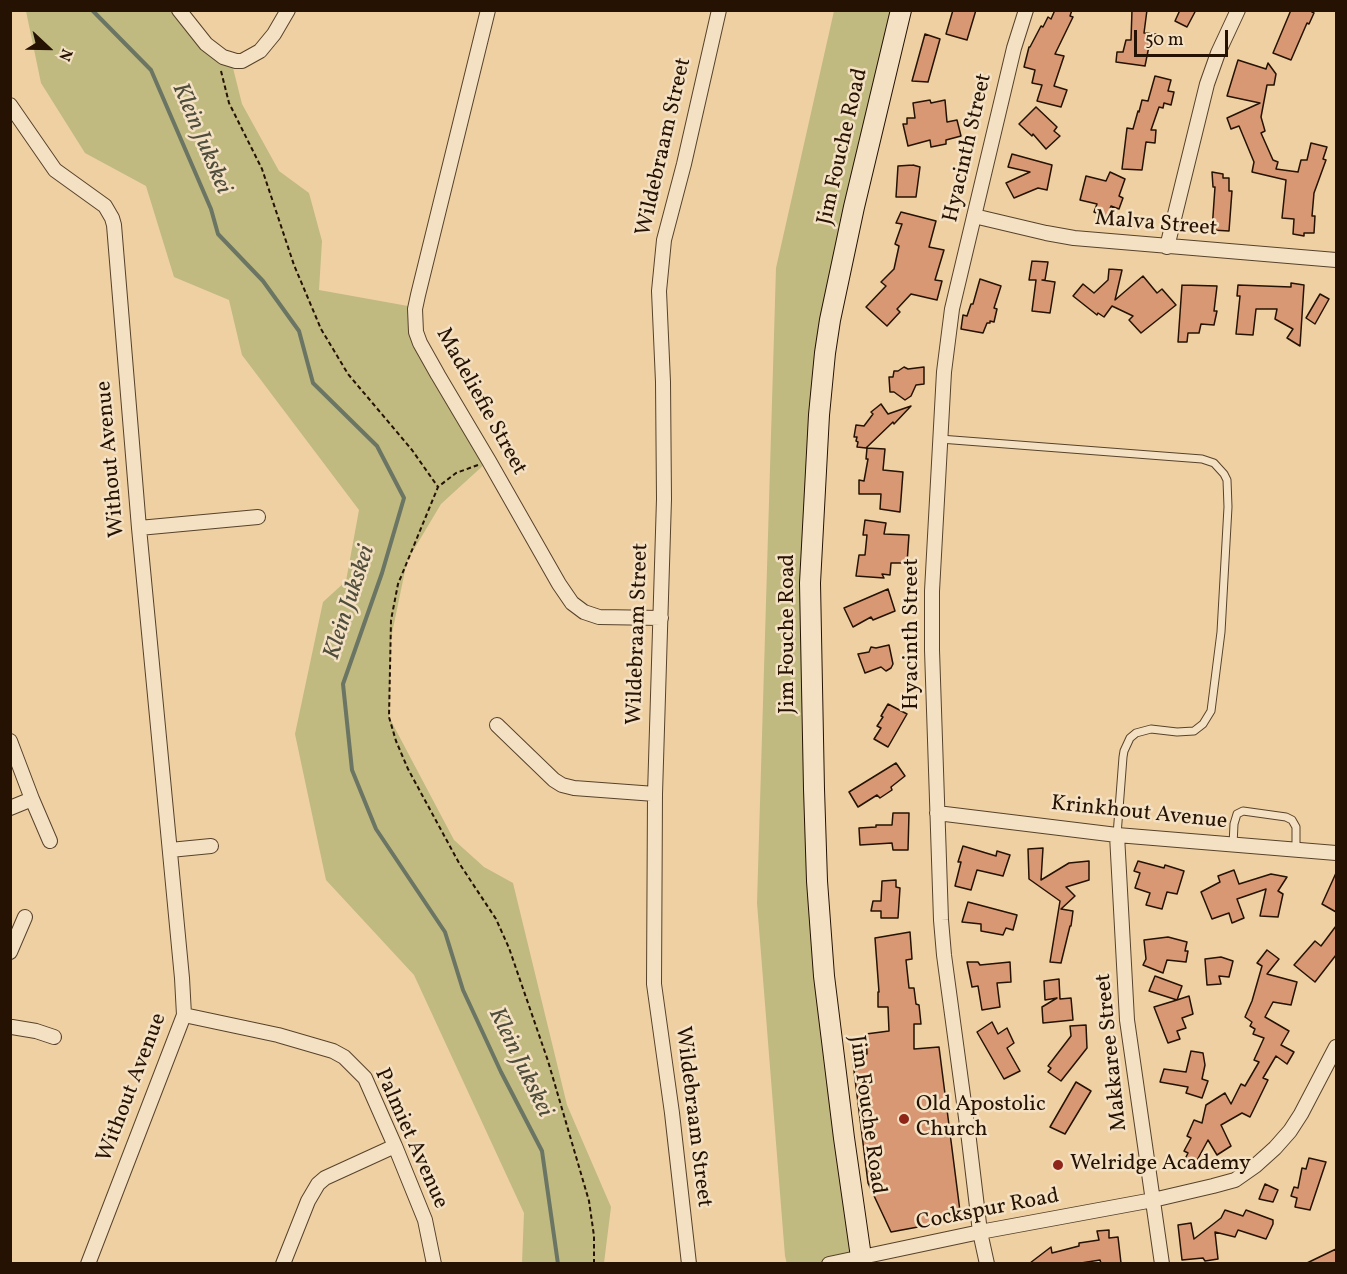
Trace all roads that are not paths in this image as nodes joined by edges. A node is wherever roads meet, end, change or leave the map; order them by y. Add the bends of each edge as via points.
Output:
1 (179, 10) edge
2 (288, 10) edge
3 (488, 10) edge
4 (719, 10) edge
5 (901, 10) edge
6 (1026, 10) edge
7 (1238, 10) edge
8 (10, 105) edge
9 (974, 216) junction
10 (1167, 247) junction
11 (1336, 260) edge
12 (940, 439) junction
13 (258, 517) dead end
14 (139, 528) junction
15 (661, 618) junction
16 (497, 725) dead end
17 (10, 741) edge
18 (655, 794) junction
19 (32, 799) junction
20 (10, 808) edge
21 (937, 813) junction
22 (1117, 836) junction
23 (50, 841) dead end
24 (1233, 844) junction
25 (211, 846) dead end
26 (1296, 849) junction
27 (170, 850) junction
28 (1336, 853) edge
29 (25, 917) dead end
30 (10, 952) edge
31 (184, 1015) junction
32 (11, 1028) edge
33 (54, 1037) dead end
34 (1336, 1047) edge
35 (395, 1146) junction
36 (1152, 1200) junction
37 (980, 1232) junction
38 (862, 1261) edge
39 (88, 1263) edge
40 (283, 1263) edge
41 (434, 1263) edge
42 (689, 1263) edge
43 (829, 1263) edge
44 (987, 1263) edge
45 (1162, 1263) edge

1 - 2 street via 199,37 218,53 242,61 260,51
3 - 15 street, Madeliefie Street via 420,286 415,323 420,343 572,603 599,617
4 - 15 street, Wildebraam Street via 661,262
5 - 38 street, Jim Fouche Road via 828,328 810,583 817,881 824,976
6 - 9 street, Hyacinth Street
7 - 10 street via 1207,84
8 - 14 street, Without Avenue via 55,170 98,200 112,218
9 - 10 street, Malva Street via 1074,238
9 - 12 street, Hyacinth Street via 952,309
10 - 11 street, Malva Street
12 - 21 street, Hyacinth Street via 932,591
12 - 22 lane via 1202,459 1214,463 1227,480 1221,632 1210,711 1194,731 1151,729 1130,738 1123,757
13 - 14 street
14 - 27 street, Without Avenue
15 - 18 street, Wildebraam Street
16 - 18 street via 562,785
17 - 19 street
18 - 42 street, Wildebraam Street via 654,984
19 - 20 street
19 - 23 street
21 - 22 street, Krinkhout Avenue
21 - 37 street, Hyacinth Street via 944,955
22 - 24 street, Krinkhout Avenue
22 - 36 street, Makkaree Street via 1127,1020
24 - 26 street, Krinkhout Avenue
24 - 26 lane via 1237,814 1243,811 1292,820 1296,827
25 - 27 street
26 - 28 street, Krinkhout Avenue
27 - 31 street, Without Avenue
29 - 30 street
31 - 35 street, Palmiet Avenue via 278,1035 344,1057 365,1078
31 - 39 street, Without Avenue
32 - 33 street
34 - 36 street, Cockspur Road via 1290,1131 1255,1166 1235,1180
35 - 40 street via 318,1184
35 - 41 street, Palmiet Avenue via 425,1220
36 - 37 street, Cockspur Road
36 - 45 street, Makkaree Street
37 - 38 street, Cockspur Road
37 - 44 street, Hyacinth Street
38 - 43 street, Cockspur Road

